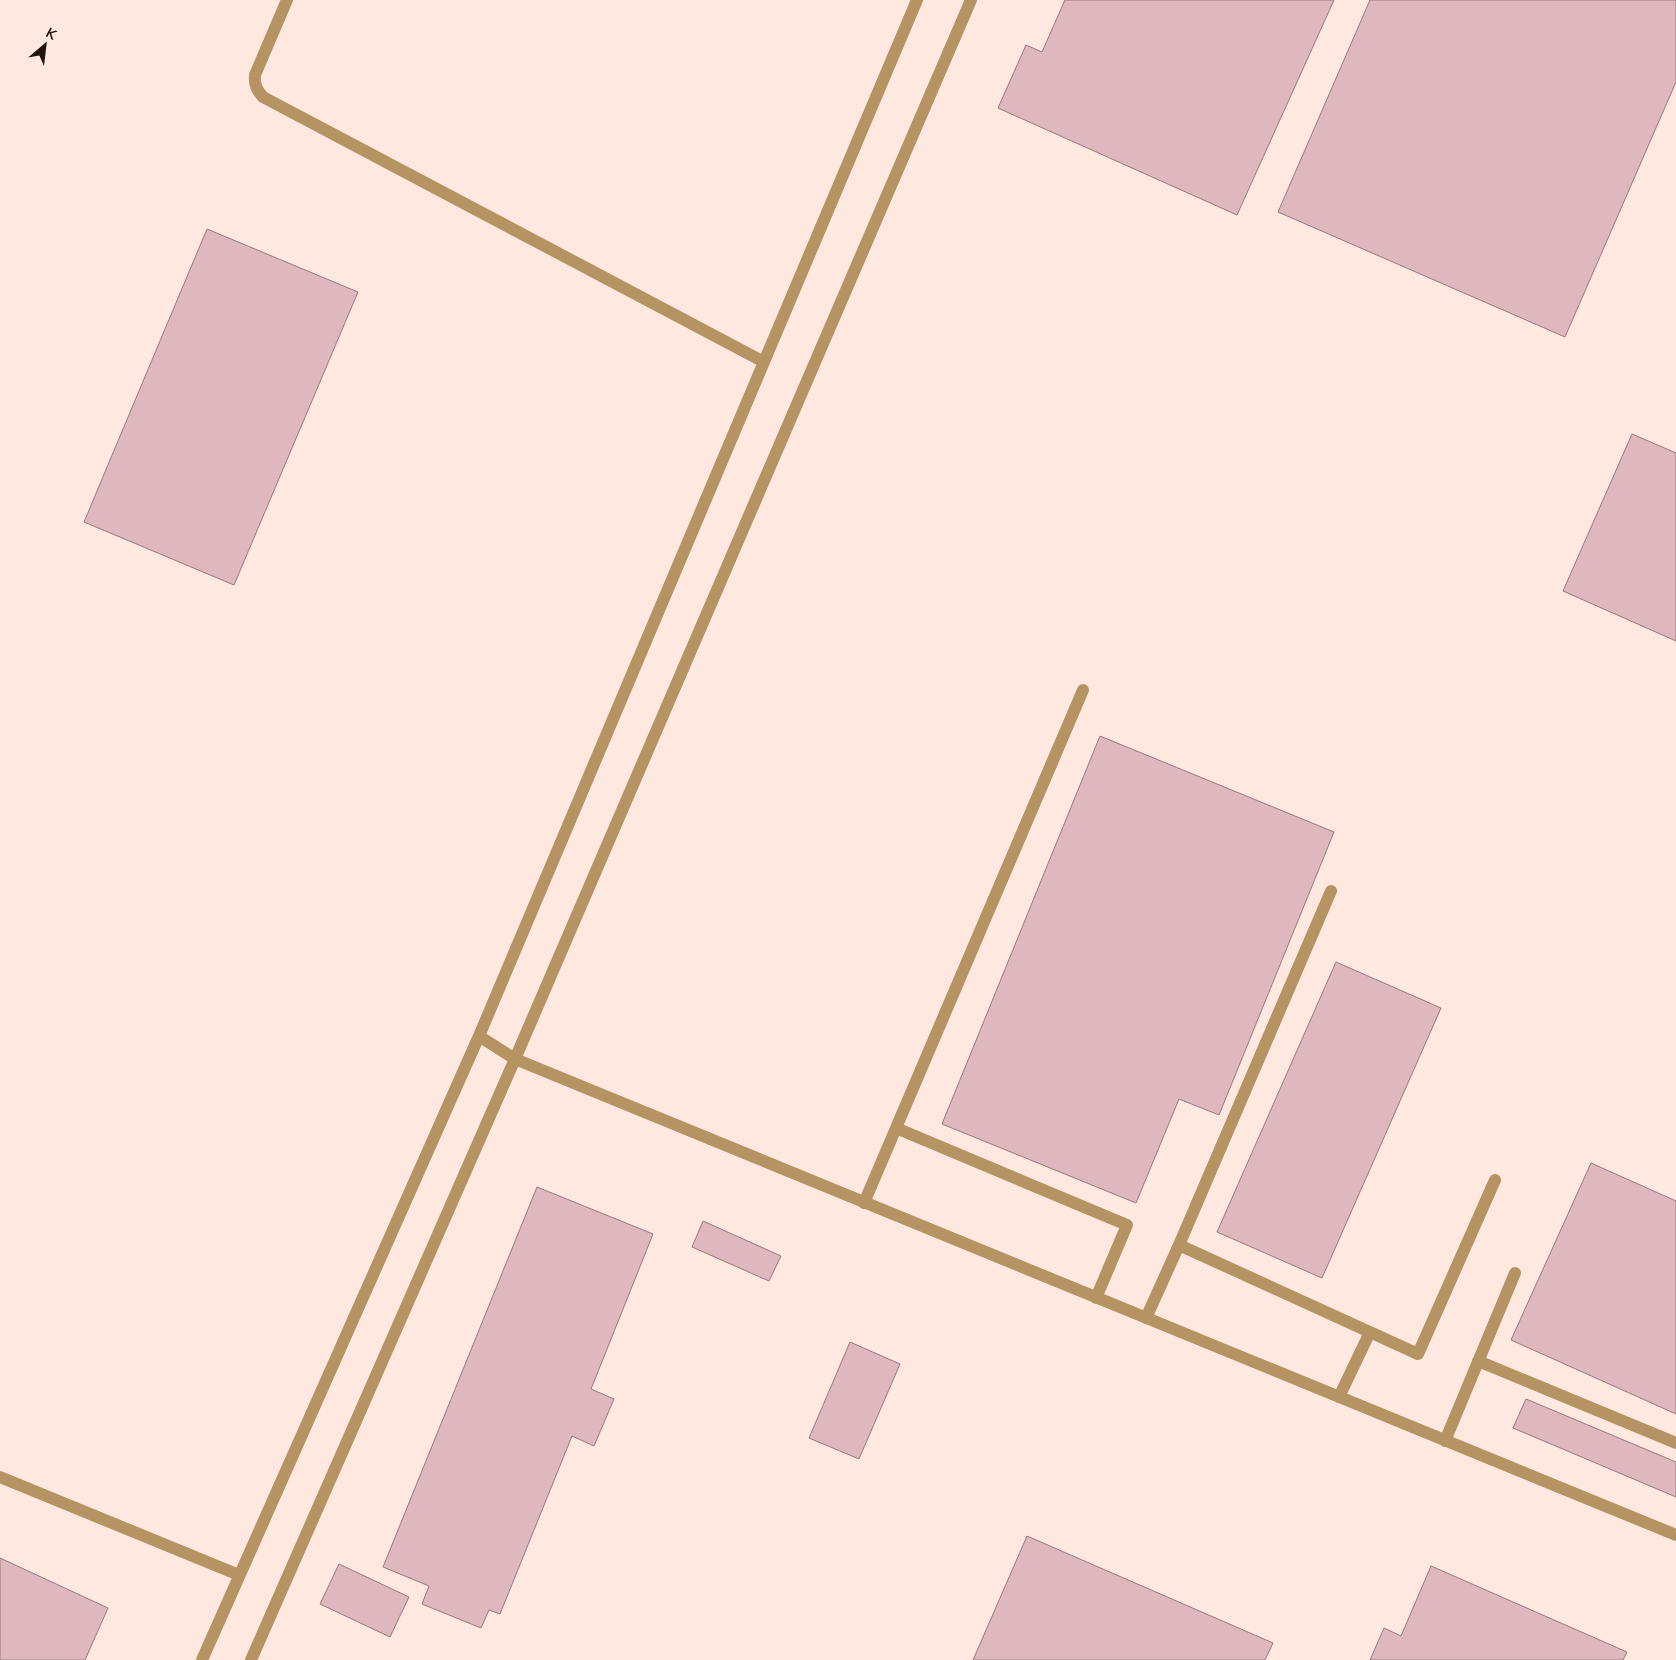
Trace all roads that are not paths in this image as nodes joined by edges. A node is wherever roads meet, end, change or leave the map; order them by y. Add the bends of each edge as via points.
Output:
1 (287, 0) edge
2 (917, 0) edge
3 (971, 0) edge
4 (764, 362) junction
5 (1082, 690) dead end
6 (1331, 891) dead end
7 (479, 1036) junction
8 (515, 1059) junction
9 (896, 1128) junction
10 (1495, 1180) dead end
11 (864, 1203) junction
12 (1179, 1245) junction
13 (1515, 1274) dead end
14 (1096, 1298) junction
15 (1146, 1318) junction
16 (1370, 1332) junction
17 (1478, 1361) junction
18 (1339, 1398) junction
19 (1445, 1440) junction
20 (1676, 1443) edge
21 (0, 1477) edge
22 (1676, 1535) edge
23 (240, 1576) junction
24 (202, 1660) edge
25 (251, 1660) edge

1 - 4 street via 255,75 254,83 263,97
2 - 4 street
3 - 8 street
4 - 7 street
5 - 9 street
6 - 12 street
7 - 8 street
7 - 23 street
8 - 11 street
8 - 25 street
9 - 11 street
9 - 14 street via 1127,1225
10 - 16 street via 1418,1354
11 - 14 street
12 - 15 street
12 - 16 street
13 - 17 street
14 - 15 street
15 - 18 street
16 - 18 street
17 - 19 street
17 - 20 street
18 - 19 street
19 - 22 street
21 - 23 street
23 - 24 street

